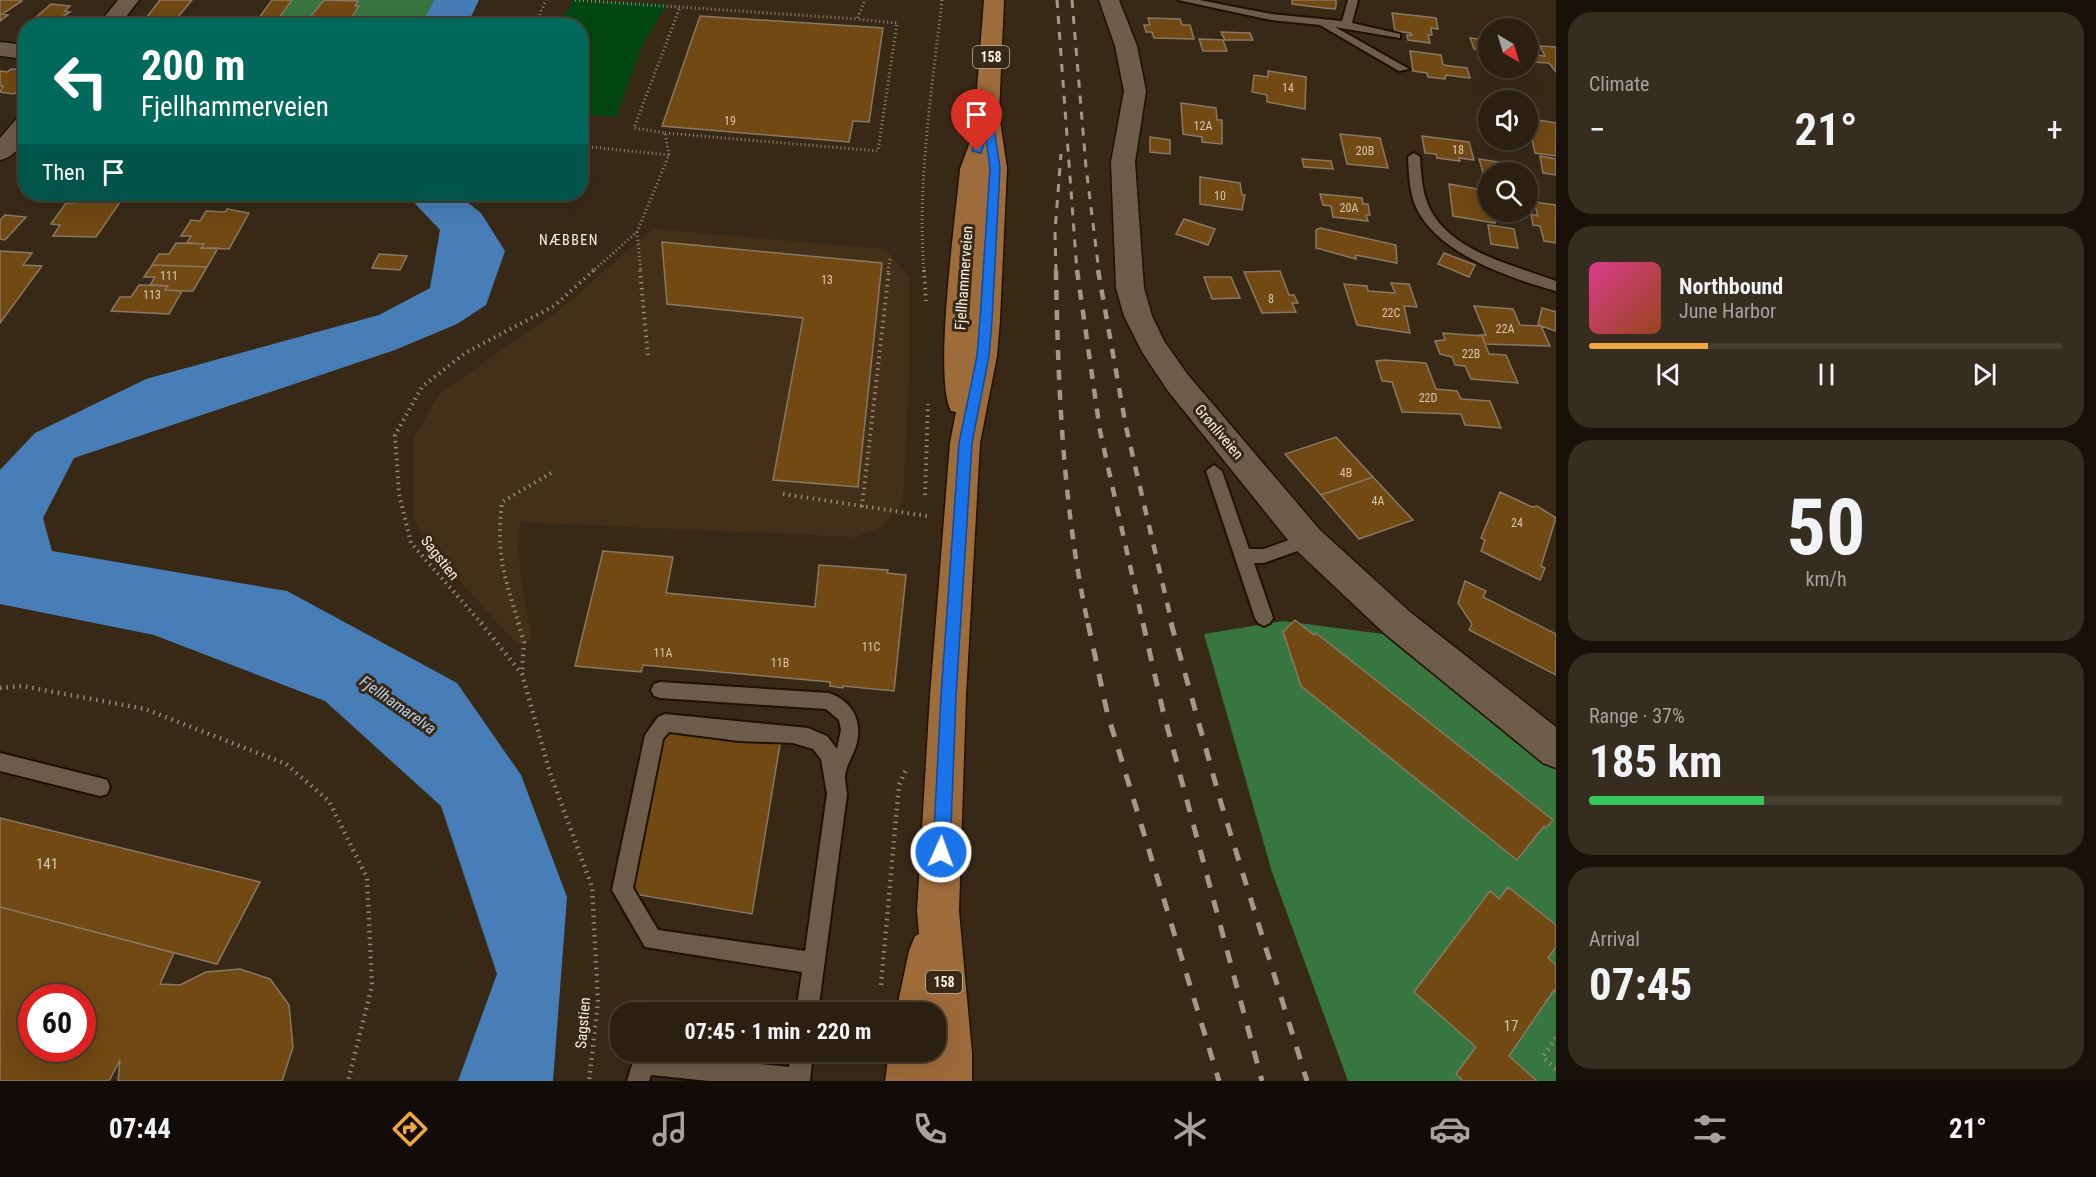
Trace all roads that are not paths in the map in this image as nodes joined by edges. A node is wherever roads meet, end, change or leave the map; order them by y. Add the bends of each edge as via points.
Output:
1 (129, 0) edge
2 (994, 0) edge
3 (1109, 0) edge
4 (1183, 0) edge
5 (1353, 0) edge
6 (114, 18) edge
7 (1319, 22) junction
8 (1346, 25) junction
9 (1396, 36) dead end
10 (0, 49) edge
11 (18, 51) edge
12 (1403, 69) dead end
13 (18, 132) edge
14 (0, 153) edge
15 (1414, 157) dead end
16 (1556, 286) edge
17 (1214, 471) dead end
18 (1308, 540) junction
19 (1243, 556) junction
20 (1264, 618) dead end
21 (660, 690) dead end
22 (1556, 750) edge
23 (0, 762) edge
24 (837, 769) junction
25 (100, 787) dead end
26 (938, 911) junction
27 (813, 963) junction
28 (808, 1002) edge
29 (920, 1002) edge
30 (801, 1062) edge
31 (910, 1062) edge
32 (799, 1080) edge
33 (638, 1081) edge
34 (908, 1081) edge
35 (949, 1081) edge

1 - 6 street
2 - 26 main road, Fjellhammerveien / 158 via 987,114 972,169 958,353 965,443
3 - 18 street, Grønliveien via 1126,46 1135,91 1123,162 1130,288 1138,316 1178,383
4 - 7 lane
5 - 8 lane
7 - 8 lane
7 - 12 lane
8 - 9 lane
10 - 11 street
13 - 14 street
15 - 16 lane via 1424,211 1450,241
17 - 19 lane
18 - 19 lane via 1264,556
18 - 22 street, Grønliveien via 1404,631
19 - 20 lane
21 - 24 lane via 836,704 850,720 848,748
23 - 25 lane
24 - 27 lane via 837,794
24 - 27 lane via 821,743 802,733 741,732 665,723 654,735 622,890 652,940
26 - 29 main road, Fjellhammerveien / 158
26 - 35 main road, Fjellhammerveien / 158
27 - 28 lane
30 - 32 lane
31 - 34 main road
32 - 33 lane via 643,1063

